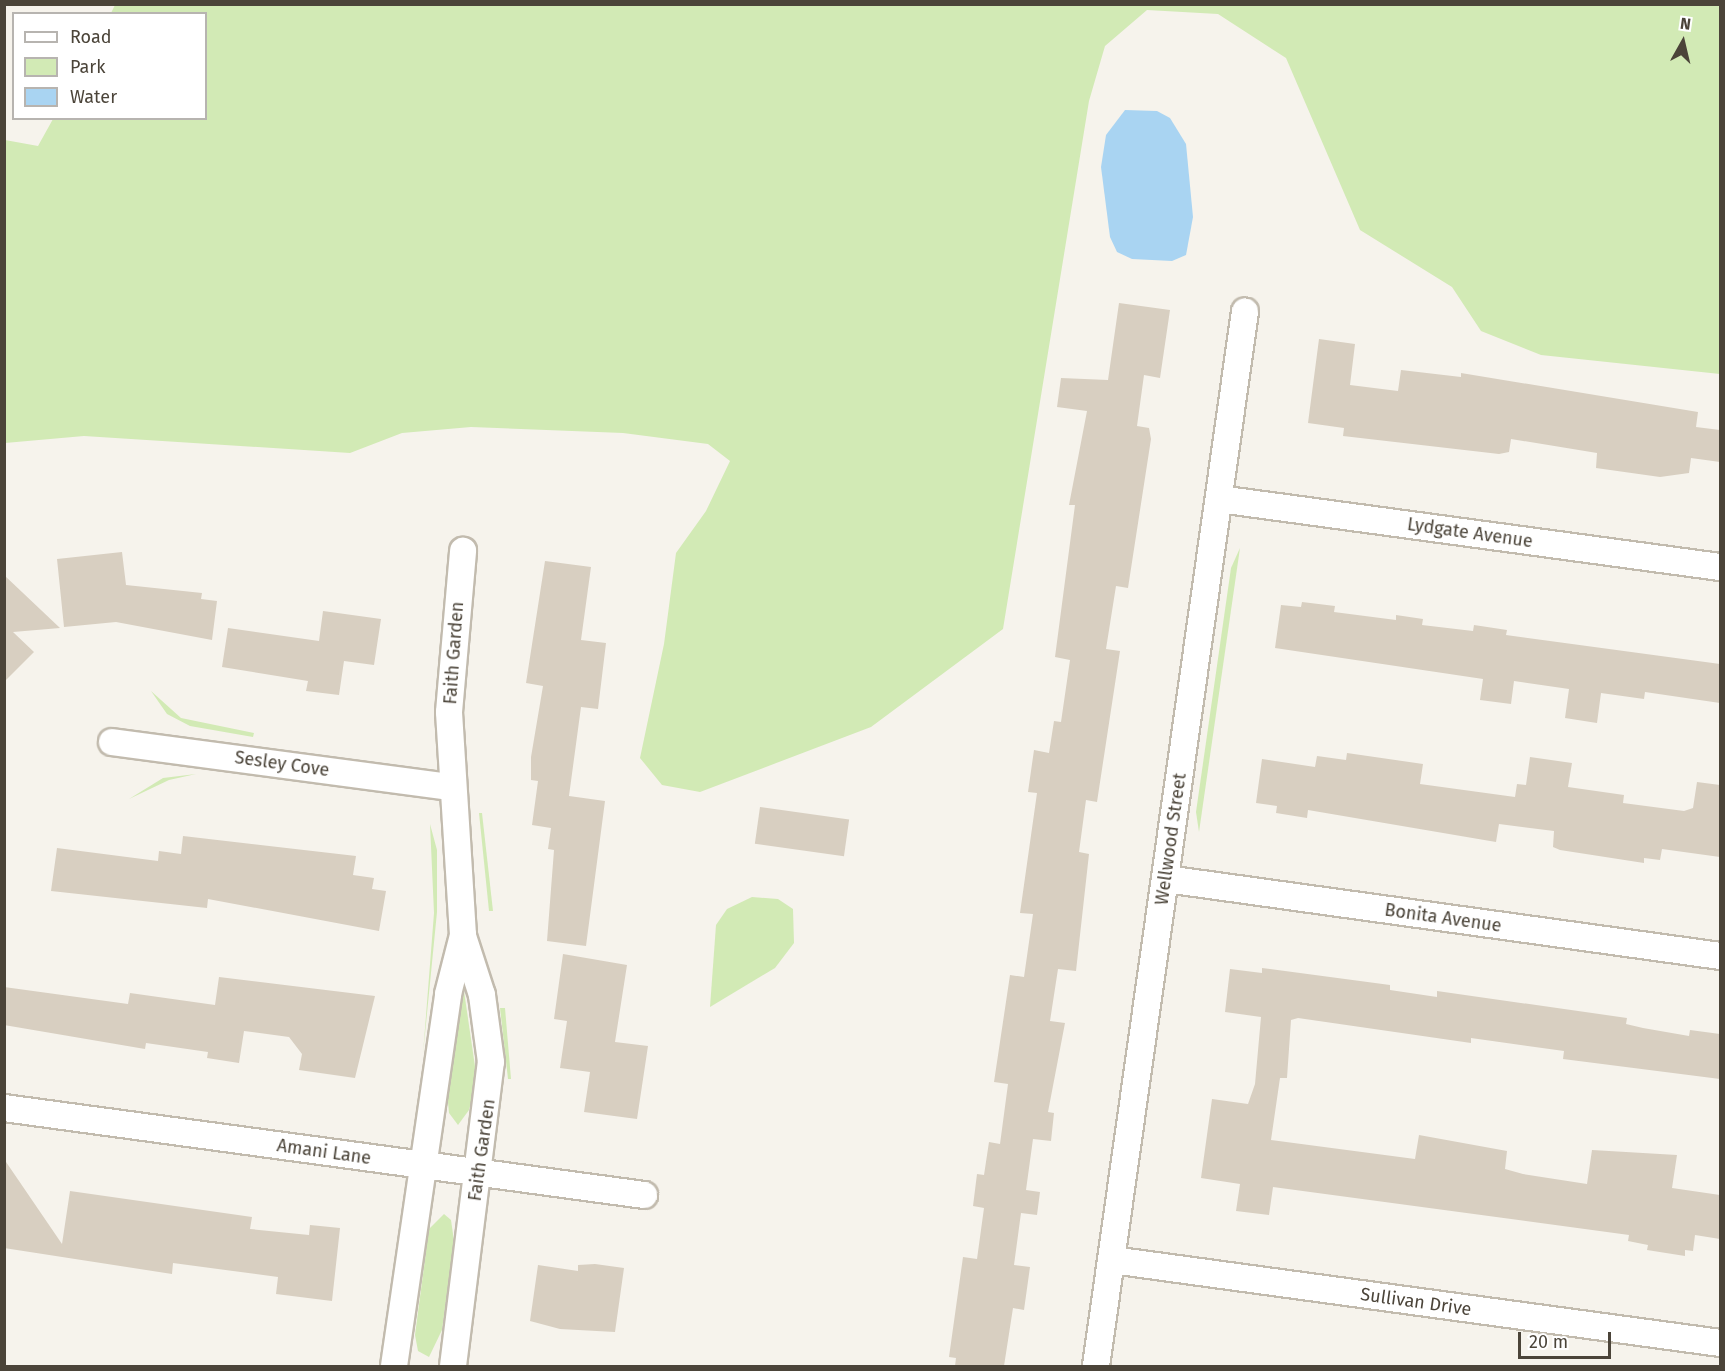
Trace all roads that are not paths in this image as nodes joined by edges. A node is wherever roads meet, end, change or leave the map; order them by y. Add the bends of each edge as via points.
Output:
1 (1245, 311) dead end
2 (1220, 499) junction
3 (464, 551) dead end
4 (1720, 567) edge
5 (112, 742) dead end
6 (451, 787) junction
7 (1166, 879) junction
8 (463, 935) junction
9 (1720, 956) edge
10 (4, 1108) edge
11 (424, 1166) junction
12 (479, 1173) junction
13 (644, 1195) dead end
14 (1112, 1260) junction
15 (1720, 1344) edge
16 (394, 1366) edge
17 (453, 1366) edge
18 (1096, 1366) edge

1 - 2 street, Wellwood Street
2 - 4 street, Lydgate Avenue
2 - 7 street, Wellwood Street
3 - 6 street, Faith Garden via 450,666
5 - 6 street, Sesley Cove
6 - 8 street, Faith Garden
7 - 9 street, Bonita Avenue
7 - 14 street, Wellwood Street
8 - 11 street, Faith Garden via 448,994
8 - 12 street, Faith Garden via 482,995 491,1062
10 - 11 street, Amani Lane
11 - 12 street, Amani Lane
11 - 16 street, Faith Garden
12 - 13 street, Amani Lane
12 - 17 street, Faith Garden
14 - 15 street, Sullivan Drive
14 - 18 street, Wellwood Street

